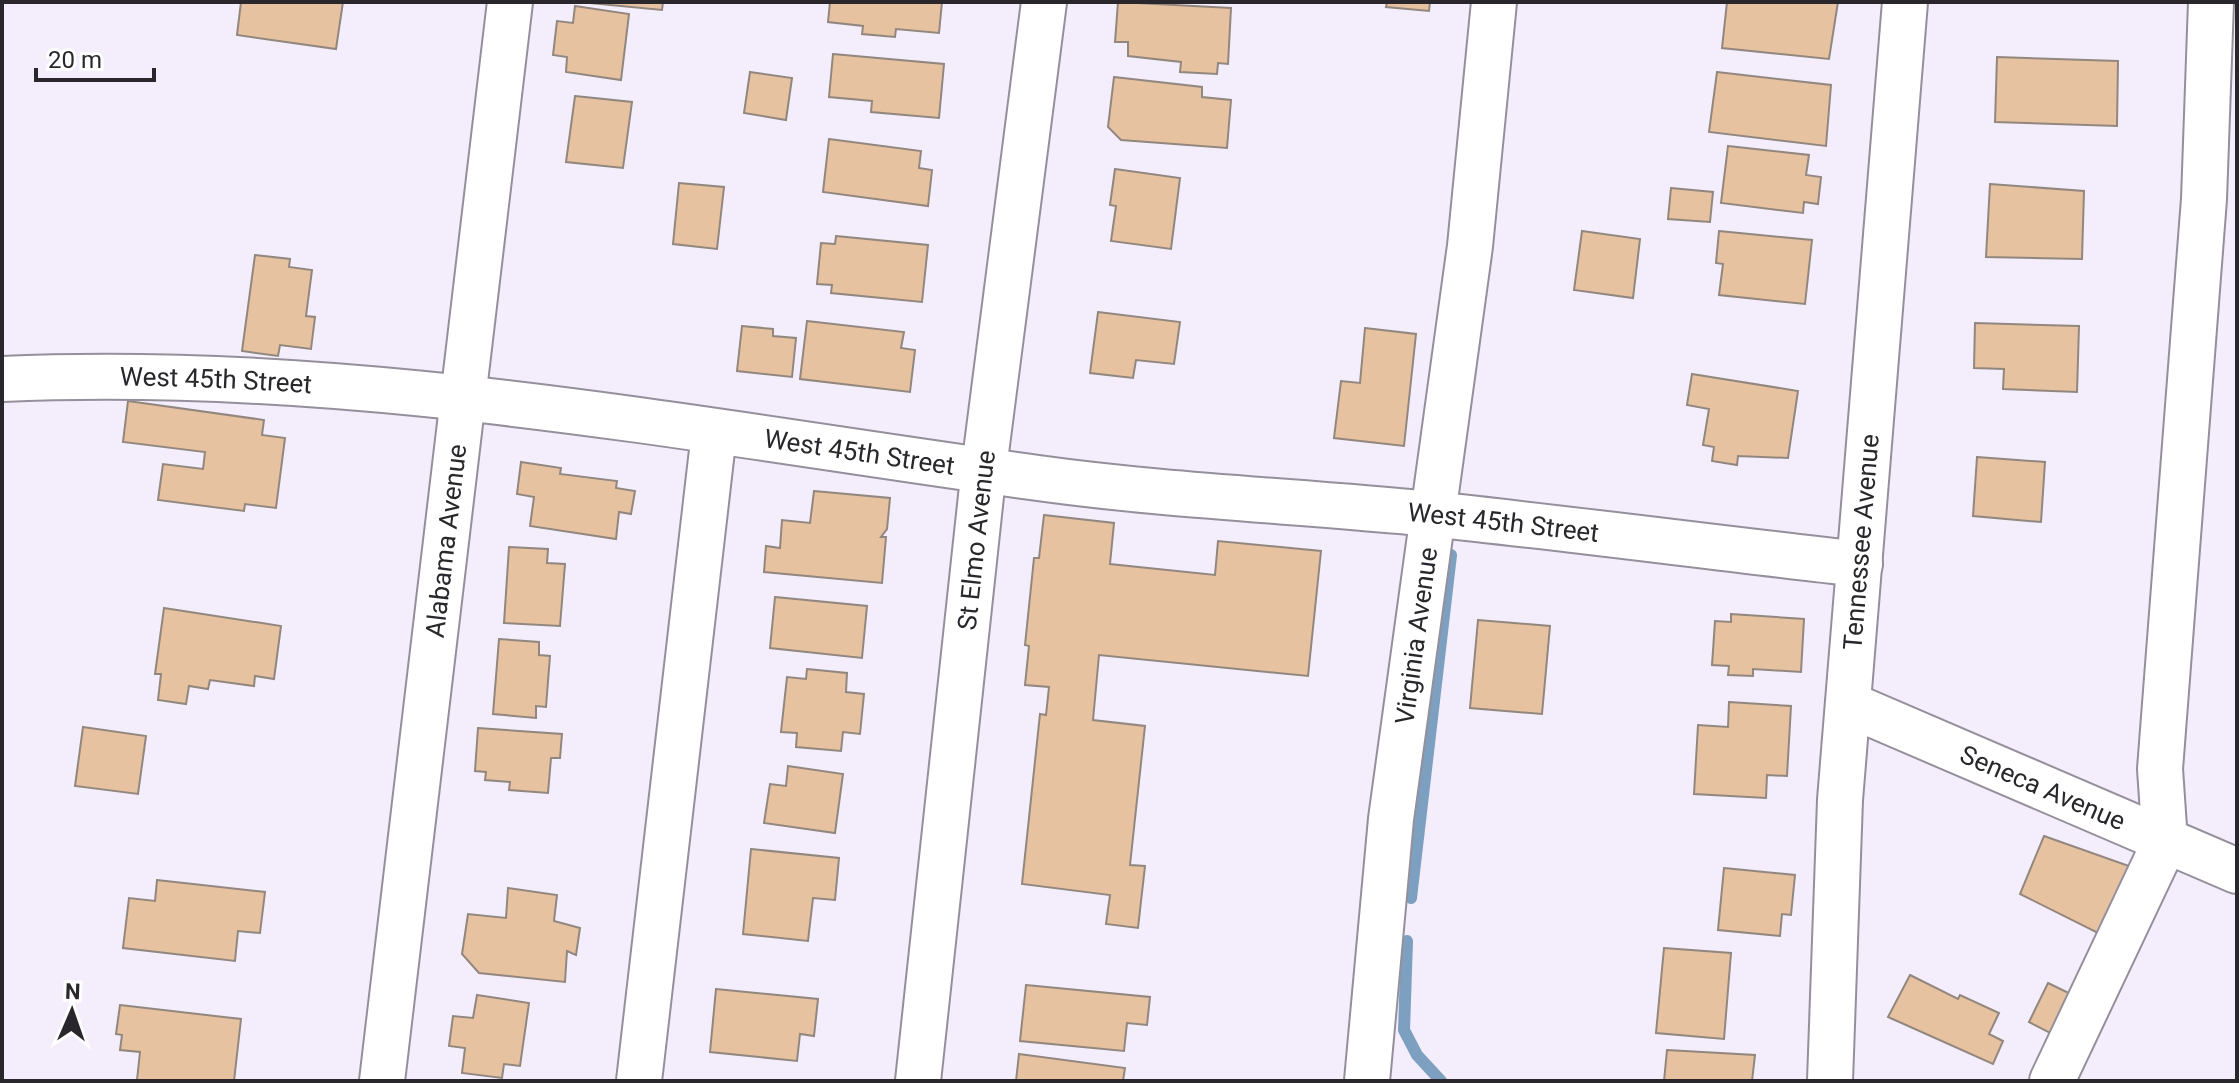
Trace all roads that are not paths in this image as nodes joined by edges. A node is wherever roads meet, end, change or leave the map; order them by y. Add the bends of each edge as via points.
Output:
1 (510, 2) edge
2 (1044, 2) edge
3 (1494, 2) edge
4 (1905, 2) edge
5 (2211, 2) edge
6 (2, 379) edge
7 (464, 399) junction
8 (714, 433) junction
9 (984, 468) junction
10 (1435, 515) junction
11 (1860, 564) junction
12 (1848, 704) junction
13 (2165, 842) junction
14 (2237, 871) edge
15 (382, 1081) edge
16 (639, 1081) edge
17 (918, 1081) edge
18 (1367, 1081) edge
19 (1830, 1081) edge
20 (2052, 1081) edge

1 - 7 street, Alabama Avenue
2 - 9 street, St Elmo Avenue
3 - 10 street, Virginia Avenue via 1470,246
4 - 11 street, Tennessee Avenue
5 - 13 street via 2204,199 2160,769
6 - 7 street, West 45th Street via 271,379
7 - 8 street, West 45th Street
7 - 15 street, Alabama Avenue
8 - 9 street, West 45th Street
8 - 16 street
9 - 10 street, West 45th Street via 1038,478
9 - 17 street, St Elmo Avenue
10 - 11 street, West 45th Street
10 - 18 street, Virginia Avenue via 1391,819
11 - 12 street, Tennessee Avenue
12 - 13 street, Seneca Avenue
12 - 19 street, Tennessee Avenue
13 - 14 street, Seneca Avenue
13 - 20 street

